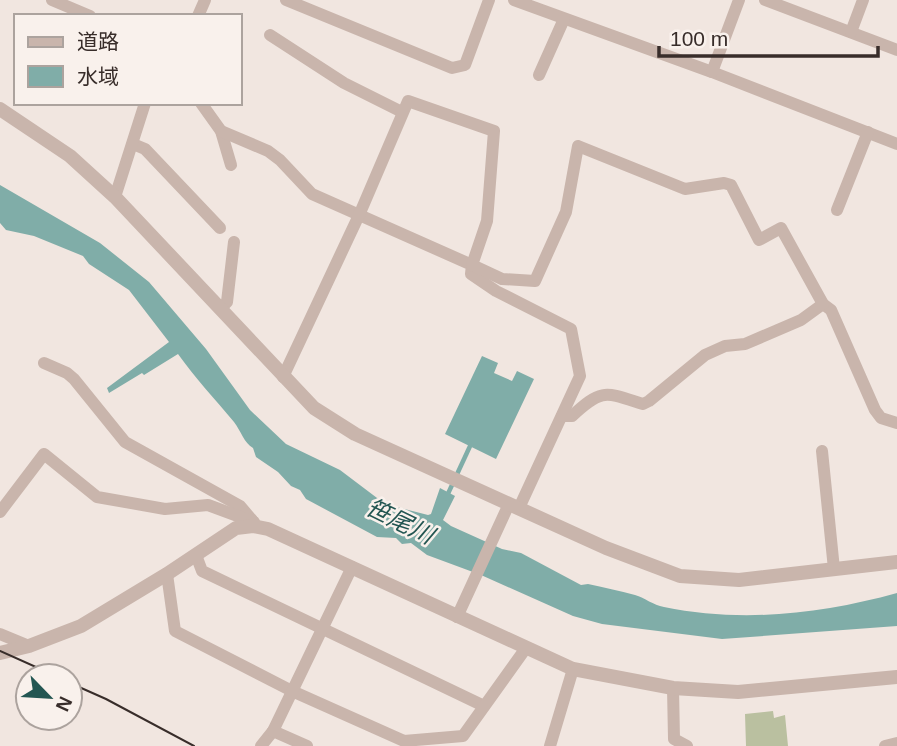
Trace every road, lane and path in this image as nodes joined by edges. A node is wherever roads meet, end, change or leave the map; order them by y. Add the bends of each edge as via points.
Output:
1 (52, 0) edge
2 (286, 0) edge
3 (489, 0) edge
4 (514, 0) edge
5 (739, 0) edge
6 (765, 0) edge
7 (863, 0) edge
8 (85, 14) edge
9 (564, 19) junction
10 (851, 32) junction
11 (270, 35) dead end
12 (897, 50) edge
13 (712, 72) junction
14 (540, 75) dead end
15 (144, 105) edge
16 (202, 105) edge
17 (0, 109) edge
18 (402, 112) junction
19 (221, 131) junction
20 (869, 132) junction
21 (132, 144) junction
22 (897, 144) edge
23 (231, 166) dead end
24 (115, 197) junction
25 (837, 210) dead end
26 (360, 213) junction
27 (220, 228) dead end
28 (234, 243) dead end
29 (472, 265) junction
30 (823, 304) junction
31 (220, 309) junction
32 (44, 363) dead end
33 (284, 377) junction
34 (562, 416) junction
35 (897, 423) edge
36 (822, 451) dead end
37 (514, 506) junction
38 (0, 512) edge
39 (254, 522) junction
40 (268, 529) junction
41 (196, 555) junction
42 (897, 562) edge
43 (352, 567) junction
44 (834, 569) junction
45 (167, 574) junction
46 (459, 612) junction
47 (322, 628) junction
48 (0, 634) edge
49 (29, 646) junction
50 (526, 648) junction
51 (0, 653) edge
52 (573, 669) junction
53 (897, 677) edge
54 (673, 688) junction
55 (292, 691) junction
56 (484, 706) junction
57 (272, 731) junction
58 (897, 743) edge
59 (261, 746) edge
60 (307, 746) edge
61 (550, 746) edge
62 (685, 746) edge
63 (885, 746) edge

1 - 8 street
2 - 3 street via 452,68 465,65
4 - 9 street
5 - 13 street
6 - 10 street
7 - 10 street
9 - 13 street
9 - 14 street
10 - 12 street
11 - 18 street via 344,83
13 - 20 street
15 - 21 street
16 - 19 street
17 - 24 street via 70,156
18 - 26 street
18 - 29 street via 408,101 494,131 487,221
19 - 23 street
19 - 26 street via 268,151 312,194
20 - 22 street
20 - 25 street
21 - 24 street
21 - 27 street via 145,149
24 - 31 street
26 - 29 street
26 - 33 street
28 - 31 street via 227,302
29 - 30 street via 502,279 536,281 566,212 578,146 685,189 731,185 759,240 781,228
29 - 34 street via 471,274 496,291 571,328 580,376
30 - 34 street via 801,320 705,355 643,404 600,395 590,398 572,416
30 - 35 street via 831,310 875,410 881,418
31 - 33 street
32 - 39 street via 74,379 125,442 240,506
33 - 37 street via 314,408 355,434
34 - 37 street
36 - 44 street
37 - 44 street via 680,576 739,580
37 - 46 street via 502,519
38 - 39 street via 44,454 97,497 164,509 208,505
39 - 40 street
40 - 41 street via 236,528
40 - 43 street
41 - 45 street
41 - 47 street via 202,571
42 - 44 street
43 - 46 street
43 - 47 street
45 - 49 street via 81,626
45 - 55 street via 175,631
46 - 50 street
47 - 55 street
47 - 56 street
48 - 49 street
49 - 51 street
50 - 52 street
50 - 56 street
52 - 54 street
52 - 61 street
53 - 54 street via 738,692
54 - 62 street via 674,739
55 - 56 street via 404,741 463,736
55 - 57 street
57 - 59 street
57 - 60 street
58 - 63 street

